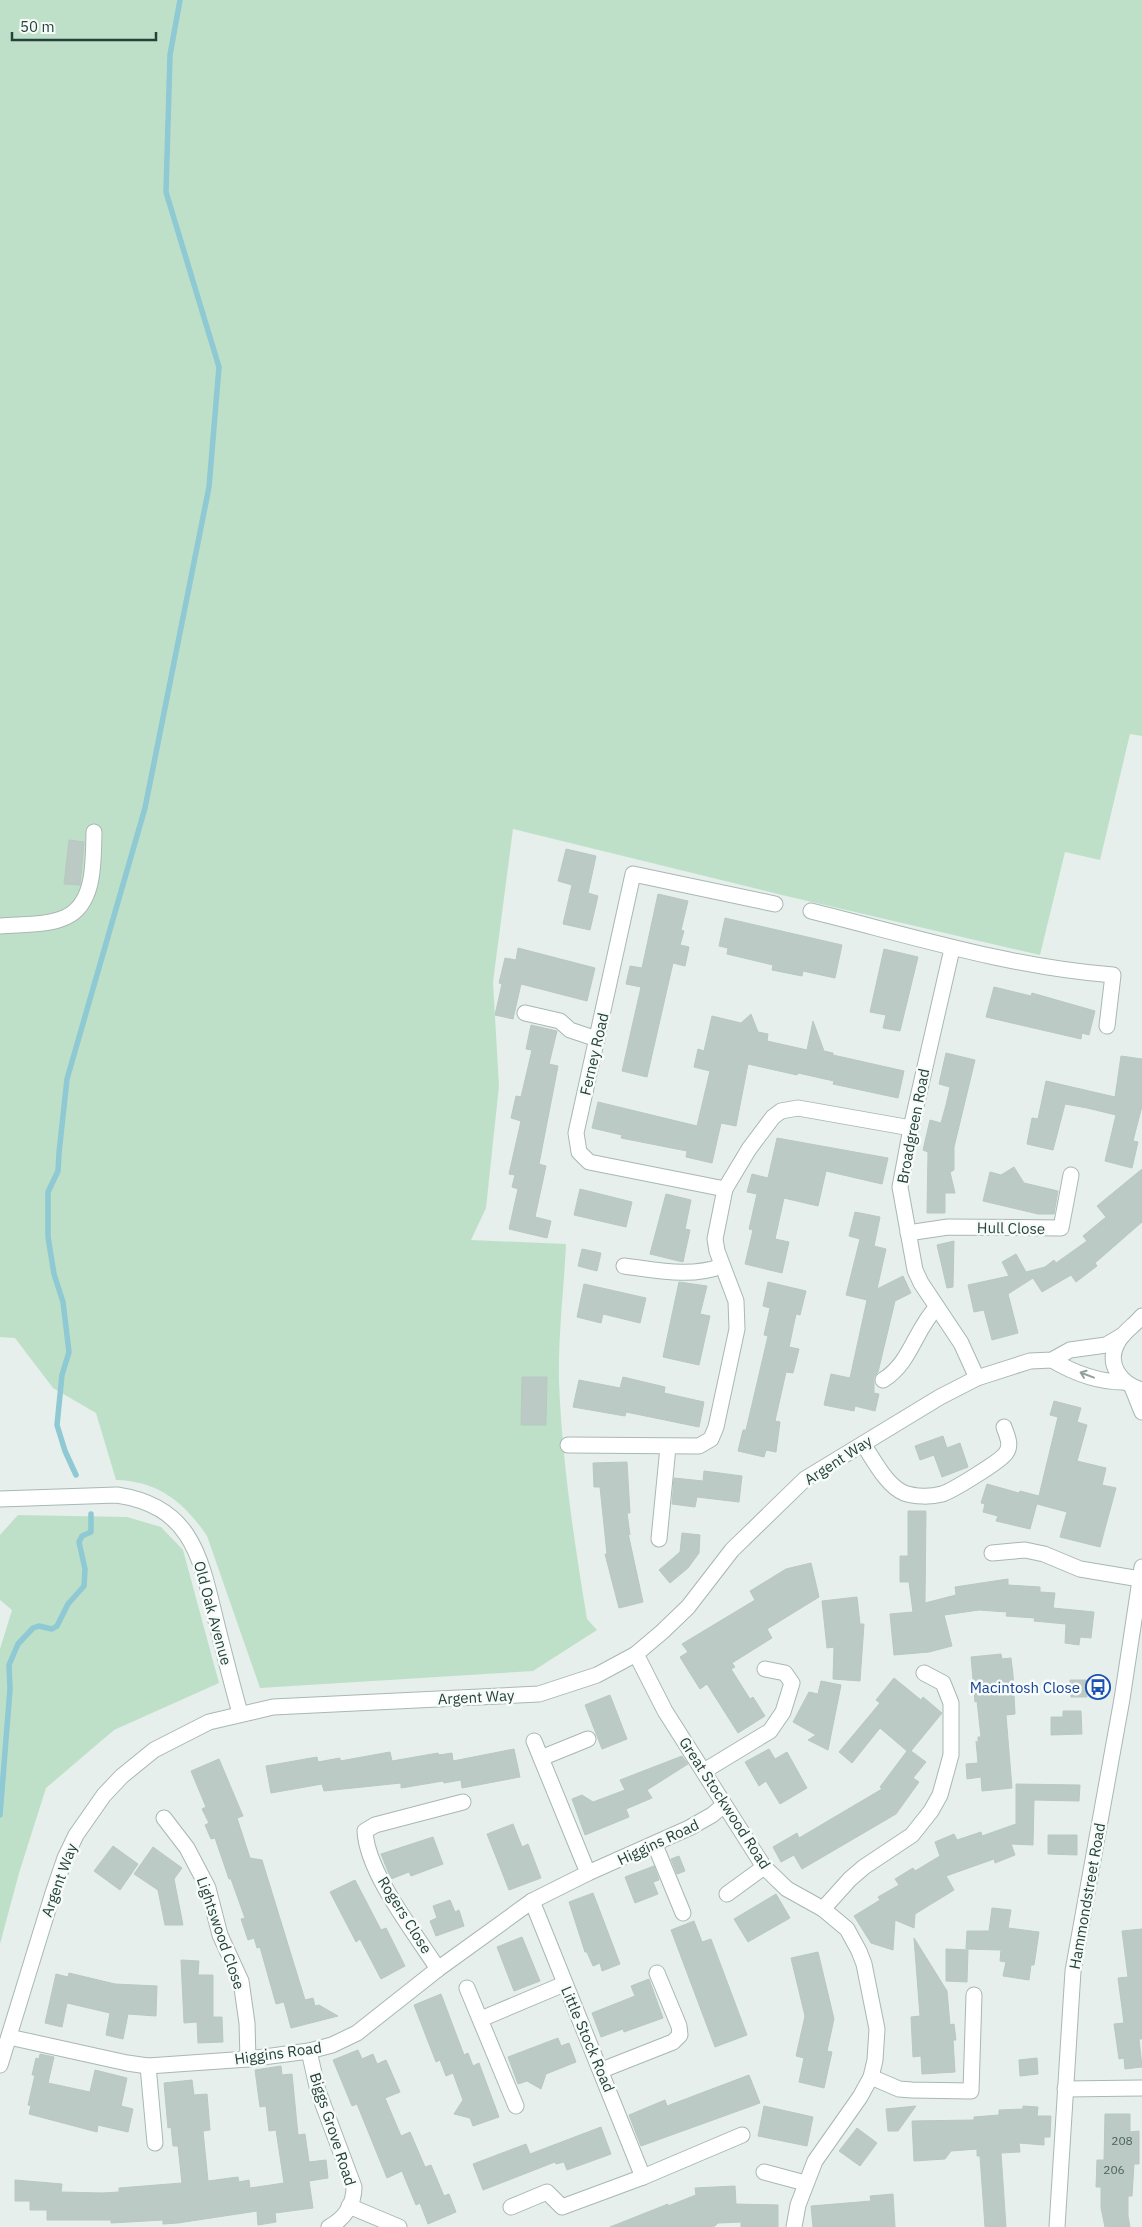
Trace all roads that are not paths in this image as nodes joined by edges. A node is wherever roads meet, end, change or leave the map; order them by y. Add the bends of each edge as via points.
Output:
1 (94, 832) dead end
2 (775, 904) dead end
3 (811, 911) dead end
4 (0, 926) edge
5 (952, 949) junction
6 (525, 1013) dead end
7 (1107, 1026) dead end
8 (597, 1039) junction
9 (911, 1128) junction
10 (1071, 1175) dead end
11 (725, 1189) junction
12 (908, 1233) junction
13 (624, 1266) dead end
14 (722, 1266) junction
15 (937, 1307) junction
16 (1142, 1316) edge
17 (1132, 1330) edge
18 (1052, 1360) junction
19 (977, 1378) junction
20 (884, 1380) dead end
21 (1132, 1386) edge
22 (1142, 1412) edge
23 (1004, 1427) dead end
24 (863, 1444) junction
25 (568, 1445) dead end
26 (668, 1447) junction
27 (0, 1499) edge
28 (659, 1539) dead end
29 (992, 1553) dead end
30 (1141, 1573) edge
31 (636, 1654) junction
32 (765, 1669) dead end
33 (924, 1673) dead end
34 (240, 1713) junction
35 (588, 1740) dead end
36 (534, 1741) dead end
37 (541, 1758) junction
38 (704, 1771) junction
39 (463, 1802) dead end
40 (724, 1804) junction
41 (164, 1818) dead end
42 (655, 1845) junction
43 (764, 1867) junction
44 (588, 1873) junction
45 (727, 1894) dead end
46 (532, 1901) junction
47 (823, 1909) junction
48 (683, 1913) dead end
49 (438, 1969) junction
50 (657, 1973) dead end
51 (564, 1984) junction
52 (467, 1988) dead end
53 (974, 1995) dead end
54 (481, 2019) junction
55 (9, 2037) junction
56 (309, 2051) junction
57 (248, 2058) junction
58 (0, 2066) edge
59 (148, 2066) junction
60 (602, 2070) junction
61 (870, 2077) junction
62 (1142, 2088) edge
63 (1065, 2089) junction
64 (516, 2106) dead end
65 (742, 2135) dead end
66 (155, 2143) dead end
67 (764, 2172) dead end
68 (643, 2176) junction
69 (806, 2183) junction
70 (349, 2206) junction
71 (511, 2207) dead end
72 (328, 2227) edge
73 (399, 2227) edge
74 (794, 2227) edge
75 (1057, 2227) edge

1 - 4 street via 92,872 78,908 67,917 50,921
2 - 8 street, Ferney Road via 633,874
3 - 5 street
5 - 7 street via 1070,972 1113,975
5 - 9 street, Broadgreen Road
6 - 8 street via 560,1021 570,1030
8 - 11 street, Ferney Road via 576,1133 577,1146 583,1157 597,1164
9 - 11 street via 789,1109 774,1117 743,1157
9 - 12 street, Broadgreen Road via 900,1187
10 - 12 street, Hull Close via 1061,1228 948,1227
11 - 14 street via 716,1239
12 - 15 street, Broadgreen Road via 916,1270
13 - 14 street via 680,1273 709,1271
14 - 26 street via 736,1301 737,1329 716,1427 711,1439 699,1446
15 - 19 street, Broadgreen Road via 961,1343
15 - 20 street via 924,1320 897,1372
16 - 17 street
17 - 18 street, Argent Way via 1106,1344 1070,1350
17 - 21 street via 1117,1343 1113,1363
18 - 19 street, Argent Way via 1030,1360
21 -> 18 street via 1101,1382
19 - 24 street, Argent Way
21 - 22 street
23 - 24 street via 1009,1446 1006,1453 944,1494 929,1496 905,1493 892,1486
24 - 31 street, Argent Way via 805,1479 732,1550 688,1608
25 - 26 street
26 - 28 street
27 - 34 street, Old Oak Avenue via 116,1495 150,1503 171,1517 187,1533 202,1564
29 - 30 street via 1025,1550 1080,1569
30 - 63 street, Hammondstreet Road via 1073,1971
31 - 34 street, Argent Way via 597,1675 539,1694 301,1705
31 - 38 street, Great Stockwood Road via 665,1711
32 - 38 street via 785,1673 792,1683 783,1712 770,1731
33 - 47 street via 938,1679 947,1689 951,1703 949,1770 932,1810 912,1835 857,1873
34 - 55 street, Argent Way via 208,1722 154,1750 122,1776 90,1814 65,1858
35 - 37 street
36 - 37 street
37 - 44 street
38 - 40 street, Great Stockwood Road
39 - 49 street, Rogers Close via 375,1825 366,1831 366,1841 381,1880
40 - 42 street, Higgins Road via 702,1822
40 - 43 street, Great Stockwood Road
41 - 57 street, Lightswood Close via 187,1848 208,1888 220,1935 241,1981
42 - 44 street, Higgins Road
42 - 48 street
43 - 45 street
43 - 47 street, Great Stockwood Road via 787,1889
44 - 46 street, Higgins Road
46 - 49 street, Higgins Road
46 - 51 street, Little Stock Road
47 - 61 street, Great Stockwood Road via 847,1929 864,1964 877,2029 876,2060
49 - 56 street, Higgins Road via 357,2033
50 - 60 street via 680,2035 673,2042
51 - 54 street
51 - 60 street, Little Stock Road
52 - 54 street
53 - 61 street via 971,2091 912,2090
54 - 64 street
55 - 58 street, Argent Way
55 - 59 street, Higgins Road
56 - 57 street, Higgins Road
56 - 70 street, Biggs Grove Road via 321,2100 352,2179 354,2192
57 - 59 street, Higgins Road
59 - 66 street
60 - 68 street, Little Stock Road
61 - 69 street, Great Stockwood Road via 860,2097 815,2160
62 - 63 street
63 - 75 street, Hammondstreet Road
65 - 68 street
67 - 69 street
68 - 71 street via 562,2207 547,2192
69 - 74 street, Great Stockwood Road
70 - 72 street, Biggs Grove Road via 344,2216
70 - 73 street

